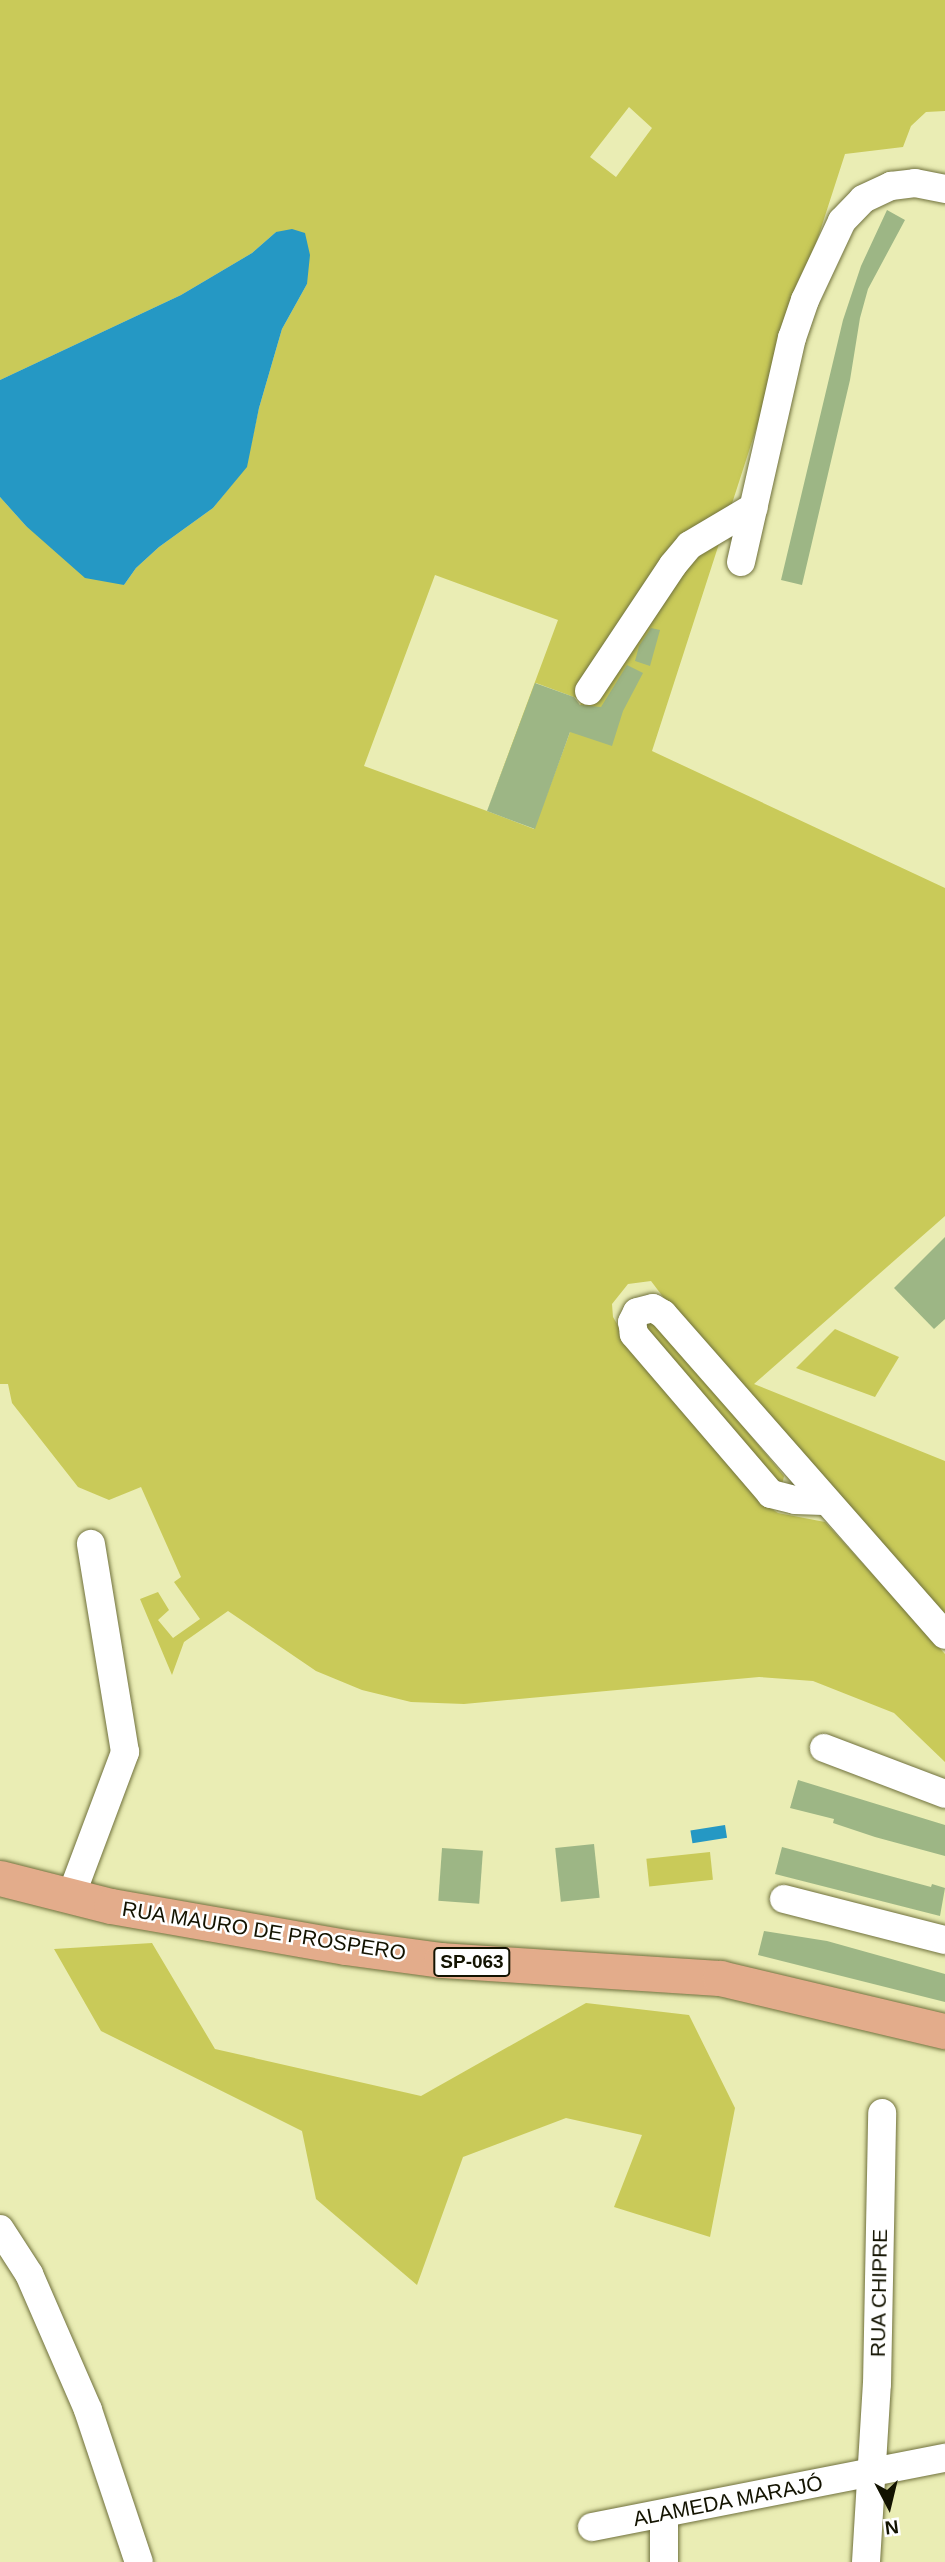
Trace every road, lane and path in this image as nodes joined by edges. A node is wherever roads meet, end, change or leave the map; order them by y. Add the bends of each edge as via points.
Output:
1 (945, 189) edge
2 (754, 507) junction
3 (741, 562) dead end
4 (589, 691) dead end
5 (824, 1501) junction
6 (91, 1544) dead end
7 (945, 1635) edge
8 (824, 1748) dead end
9 (945, 1794) edge
10 (0, 1878) edge
11 (71, 1896) junction
12 (784, 1899) dead end
13 (945, 1940) edge
14 (945, 2031) edge
15 (883, 2113) dead end
16 (0, 2229) edge
17 (945, 2458) edge
18 (871, 2472) junction
19 (664, 2514) junction
20 (592, 2527) dead end
21 (139, 2562) edge
22 (664, 2562) edge
23 (866, 2562) edge

1 - 2 street via 915,183 891,186 863,199 842,221 792,338
2 - 3 street
2 - 4 street via 690,545
5 - 5 street via 663,1314 653,1308 637,1312 632,1322 634,1334 771,1494
5 - 7 street
6 - 11 street via 125,1752
8 - 9 street
10 - 11 main road, RUA MAURO DE PROSPERO / SP-063
11 - 14 main road, RUA MAURO DE PROSPERO / SP-063 via 345,1947 441,1959 720,1978
12 - 13 street
15 - 18 street, RUA CHIPRE
16 - 21 street via 29,2274 88,2410
17 - 18 street, ALAMEDA MARAJÓ
18 - 19 street, ALAMEDA MARAJÓ
18 - 23 street, RUA CHIPRE
19 - 20 street, ALAMEDA MARAJÓ
19 - 22 street

